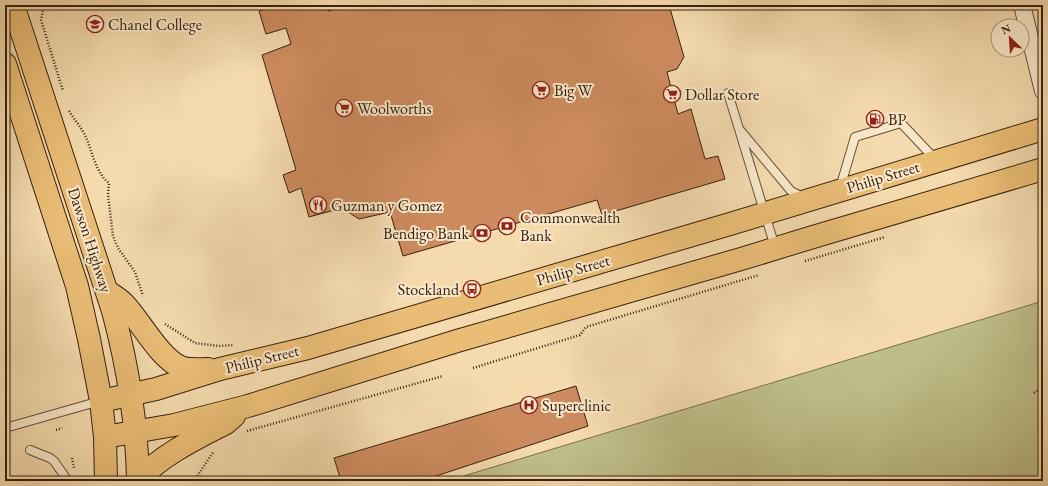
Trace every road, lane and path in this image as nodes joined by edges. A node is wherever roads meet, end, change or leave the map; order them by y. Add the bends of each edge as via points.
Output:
1 (13, 5) edge
2 (44, 5) edge
3 (1022, 5) edge
4 (5, 64) edge
5 (1043, 91) edge
6 (52, 93) junction
7 (728, 93) dead end
8 (64, 98) dead end
9 (67, 105) dead end
10 (738, 128) junction
11 (1043, 129) edge
12 (936, 161) junction
13 (1043, 170) edge
14 (839, 190) junction
15 (808, 200) junction
16 (764, 214) junction
17 (775, 248) junction
18 (759, 275) dead end
19 (108, 292) junction
20 (145, 302) dead end
21 (161, 320) dead end
22 (239, 345) dead end
23 (473, 368) dead end
24 (220, 369) junction
25 (443, 376) dead end
26 (1043, 387) edge
27 (1034, 393) dead end
28 (131, 396) junction
29 (101, 401) junction
30 (248, 406) junction
31 (5, 428) edge
32 (62, 428) dead end
33 (56, 430) dead end
34 (136, 431) junction
35 (244, 432) dead end
36 (105, 437) junction
37 (215, 448) dead end
38 (30, 450) dead end
39 (138, 480) edge
40 (68, 481) edge
41 (106, 481) edge
42 (194, 481) edge

1 - 6 main road, Dawson Highway via 22,33
2 - 6 path via 42,20
3 - 5 street
4 - 29 main road, Dawson Highway via 77,286
6 - 8 path
6 - 19 main road, Dawson Highway
7 - 10 lane
9 - 20 path via 85,136 92,158 109,183 113,236 135,272
10 - 15 lane via 791,191
10 - 16 lane
11 - 12 main road, Philip Street
12 - 14 main road, Philip Street
12 - 14 lane via 902,123 855,137
13 - 17 main road
14 - 15 main road, Philip Street
15 - 16 main road, Philip Street
16 - 17 lane
16 - 24 main road, Philip Street via 308,348
17 - 30 main road
18 - 23 path via 586,327 580,335
19 - 24 main road via 124,303 156,346 175,364 184,368
19 - 28 main road, Dawson Highway via 122,344
21 - 22 path via 195,343
24 - 28 main road, Philip Street
25 - 35 path
26 - 27 path
28 - 29 main road, Philip Street
28 - 34 main road, Dawson Highway
29 - 31 lane
29 - 36 main road, Dawson Highway
30 - 34 main road
30 - 39 main road via 226,423 168,454
32 - 33 path
34 - 36 main road
34 - 39 main road, Dawson Highway
36 - 41 main road, Dawson Highway
37 - 42 path
38 - 40 lane via 54,461

